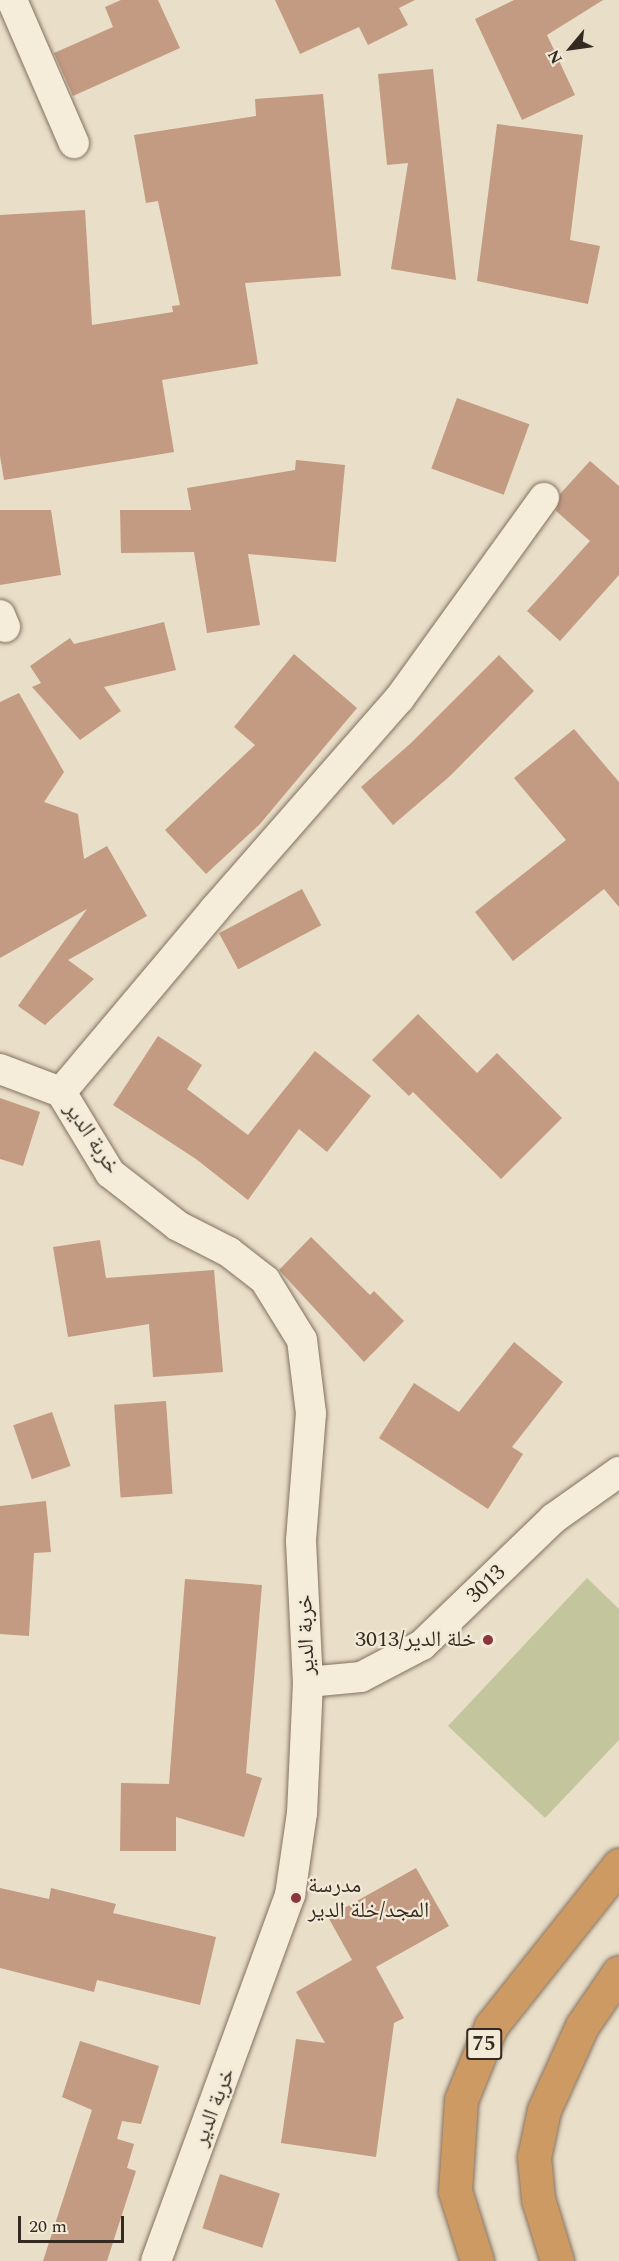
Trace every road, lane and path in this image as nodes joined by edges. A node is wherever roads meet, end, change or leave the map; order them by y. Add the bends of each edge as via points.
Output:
1 (12, 0) edge
2 (74, 143) dead end
3 (544, 498) dead end
4 (0, 1069) edge
5 (61, 1092) junction
6 (619, 1473) edge
7 (308, 1682) junction
8 (619, 1865) edge
9 (619, 1972) edge
10 (557, 2260) edge
11 (156, 2261) edge
12 (477, 2261) edge

1 - 2 street
3 - 5 street via 399,699
4 - 5 street
5 - 7 street, خربة الدير via 110,1173 178,1226 229,1252 265,1280 302,1340 311,1413 302,1541
6 - 7 street, 3013 via 554,1518 422,1645 361,1677
7 - 11 street, خربة الدير via 302,1813 290,1895
8 - 12 highway, 75 via 491,2026 461,2100 455,2192
9 - 10 highway via 582,2026 544,2110 534,2157 538,2199

